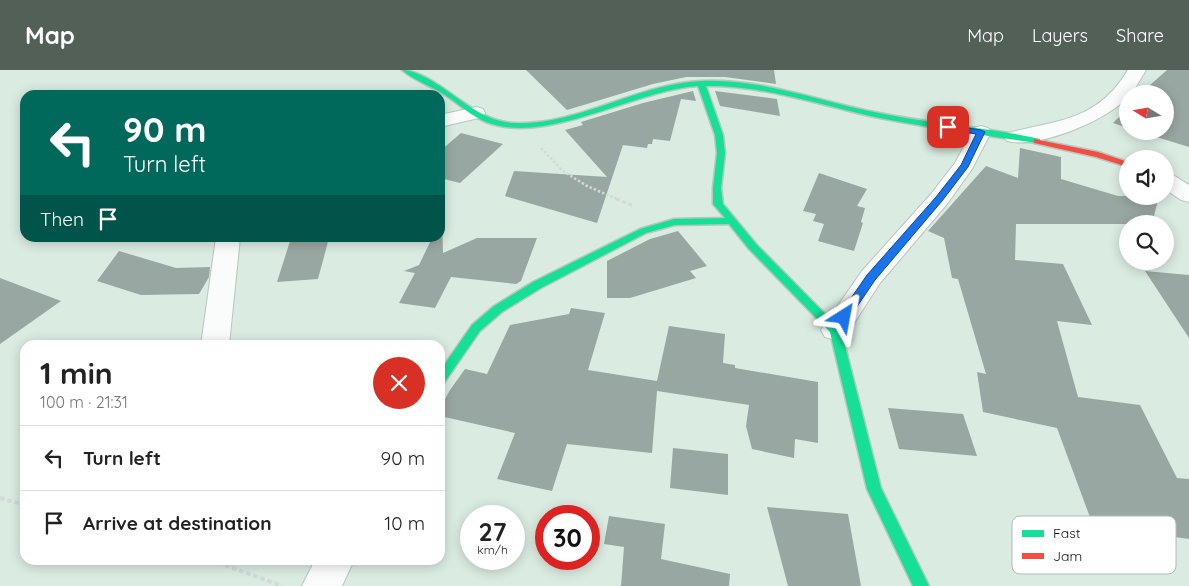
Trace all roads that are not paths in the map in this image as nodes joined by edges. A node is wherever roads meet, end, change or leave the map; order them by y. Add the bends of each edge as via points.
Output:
1 (406, 70) edge
2 (1136, 70) edge
3 (701, 83) junction
4 (442, 90) edge
5 (445, 92) edge
6 (476, 113) junction
7 (445, 120) edge
8 (981, 132) junction
9 (1014, 137) junction
10 (1119, 162) edge
11 (1174, 186) edge
12 (1189, 195) edge
13 (730, 221) junction
14 (228, 242) edge
15 (835, 330) junction
16 (216, 340) edge
17 (445, 373) edge
18 (333, 565) edge
19 (322, 586) edge
20 (921, 586) edge

1 - 4 street
2 - 9 street via 1121,95 1086,119 1066,128
3 - 6 street via 667,88 530,126 494,122
3 - 8 street via 736,85 878,115
3 - 13 street via 719,135 718,204
5 - 6 street
6 - 7 street
8 - 9 street
8 - 15 street via 965,165 871,277
9 - 10 street
11 - 12 street
13 - 15 street
13 - 17 street via 674,222 635,236 537,286 498,309 476,328
14 - 16 street
15 - 20 street via 874,489
18 - 19 street

